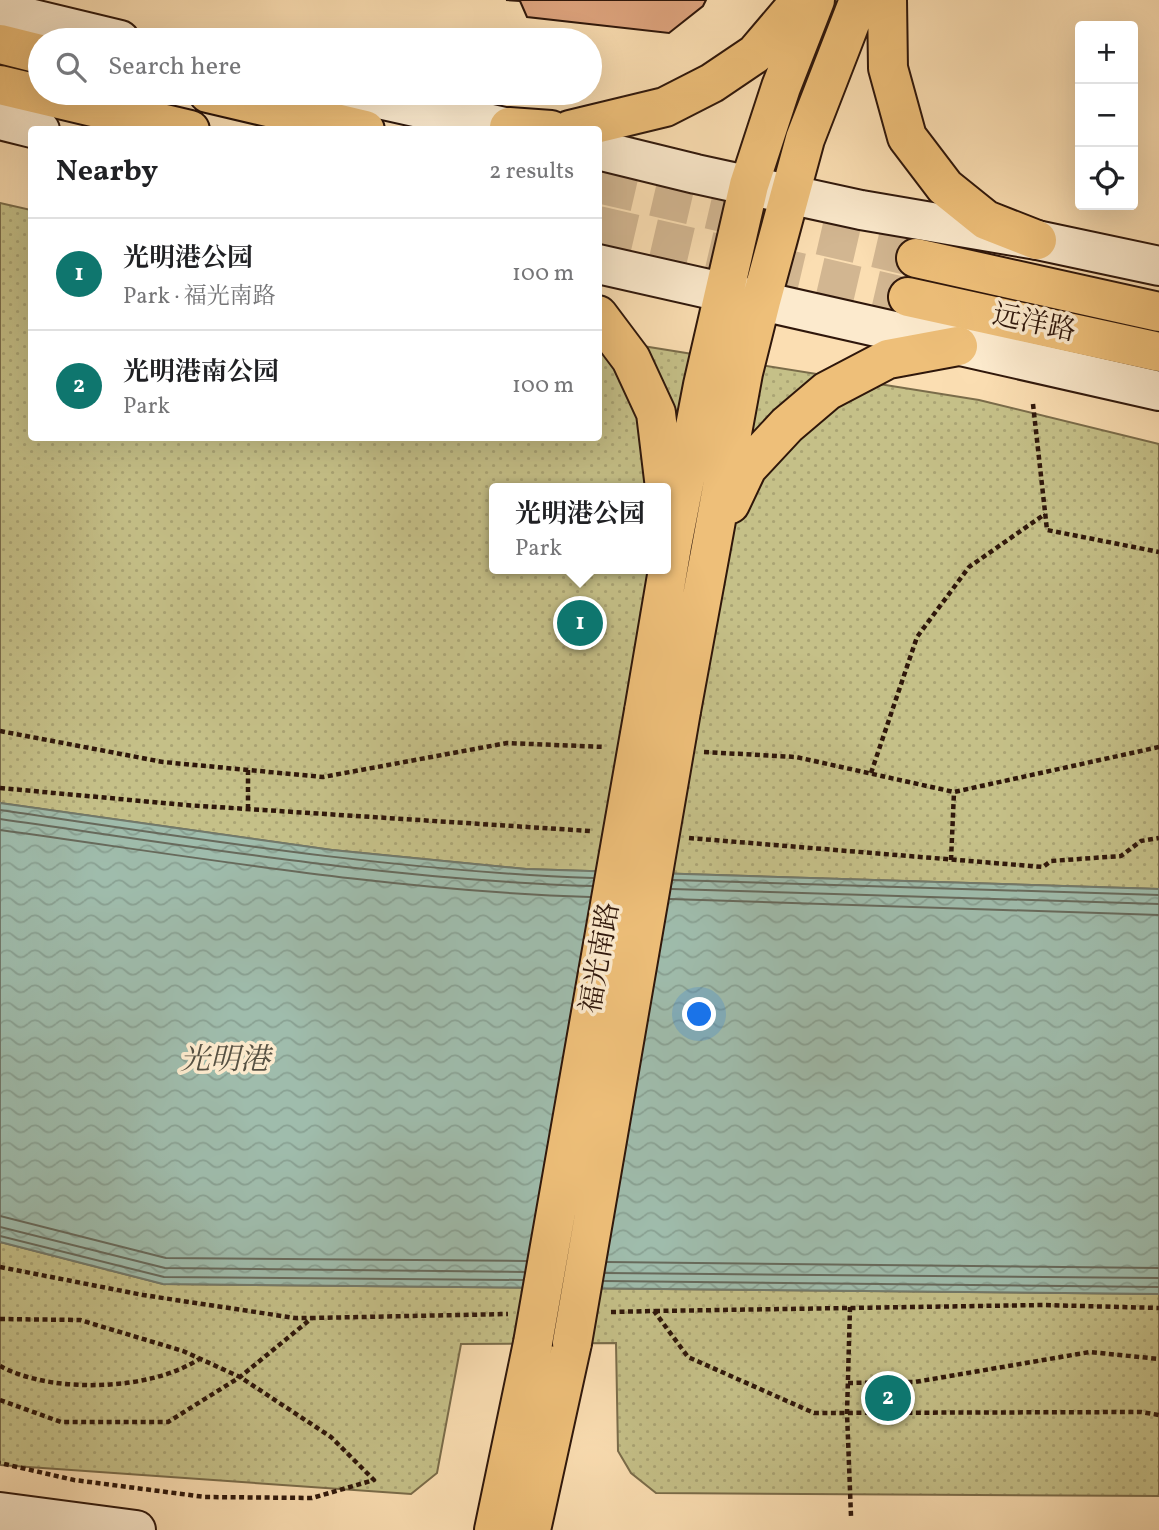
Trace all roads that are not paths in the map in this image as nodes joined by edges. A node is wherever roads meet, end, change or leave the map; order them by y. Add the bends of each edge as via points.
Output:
1 (801, 0) edge
2 (814, 0) edge
3 (859, 0) edge
4 (887, 0) edge
5 (0, 11) edge
6 (70, 28) edge
7 (0, 44) edge
8 (28, 51) edge
9 (0, 85) edge
10 (28, 92) edge
11 (84, 105) edge
12 (259, 105) edge
13 (407, 105) edge
14 (0, 120) edge
15 (173, 126) edge
16 (348, 126) edge
17 (504, 126) edge
18 (587, 126) edge
19 (28, 127) edge
20 (602, 151) edge
21 (749, 186) junction
22 (789, 194) junction
23 (1037, 240) junction
24 (916, 258) tunnel mouth
25 (602, 265) edge
26 (1159, 266) edge
27 (743, 297) junction
28 (908, 297) tunnel mouth
29 (1159, 312) edge
30 (602, 320) edge
31 (958, 346) junction
32 (1159, 352) edge
33 (722, 388) junction
34 (1159, 391) edge
35 (664, 483) edge
36 (671, 538) edge
37 (672, 546) junction
38 (709, 551) junction
39 (671, 562) edge
40 (670, 574) edge
41 (662, 711) junction
42 (0, 1512) edge
43 (136, 1530) edge
44 (495, 1530) edge
45 (531, 1530) edge

1 - 18 main road via 755,54 712,83 665,107
2 - 21 main road
3 - 22 main road via 819,97
4 - 23 main road via 888,68 906,137 944,187 986,220
5 - 6 main road
7 - 8 main road
9 - 10 main road
11 - 15 main road
12 - 16 main road
13 - 17 main road
14 - 19 main road
20 - 21 main road
21 - 22 main road
21 - 27 main road
22 - 23 main road
22 - 27 main road
23 - 26 main road
24 - 29 main road, 远洋路
25 - 27 main road
27 - 31 main road
27 - 33 main road
28 - 32 main road, 远洋路
30 - 35 main road via 631,359 656,413
31 - 34 main road
31 - 38 main road via 888,359 827,391 747,468
33 - 37 main road, 福光南路
33 - 38 main road, 福光南路
36 - 37 main road
37 - 39 main road, 福光南路
38 - 41 main road, 福光南路
40 - 41 main road, 福光南路
41 - 44 main road, 福光南路, bridge
41 - 45 main road, 福光南路, bridge via 572,1343
42 - 43 main road

